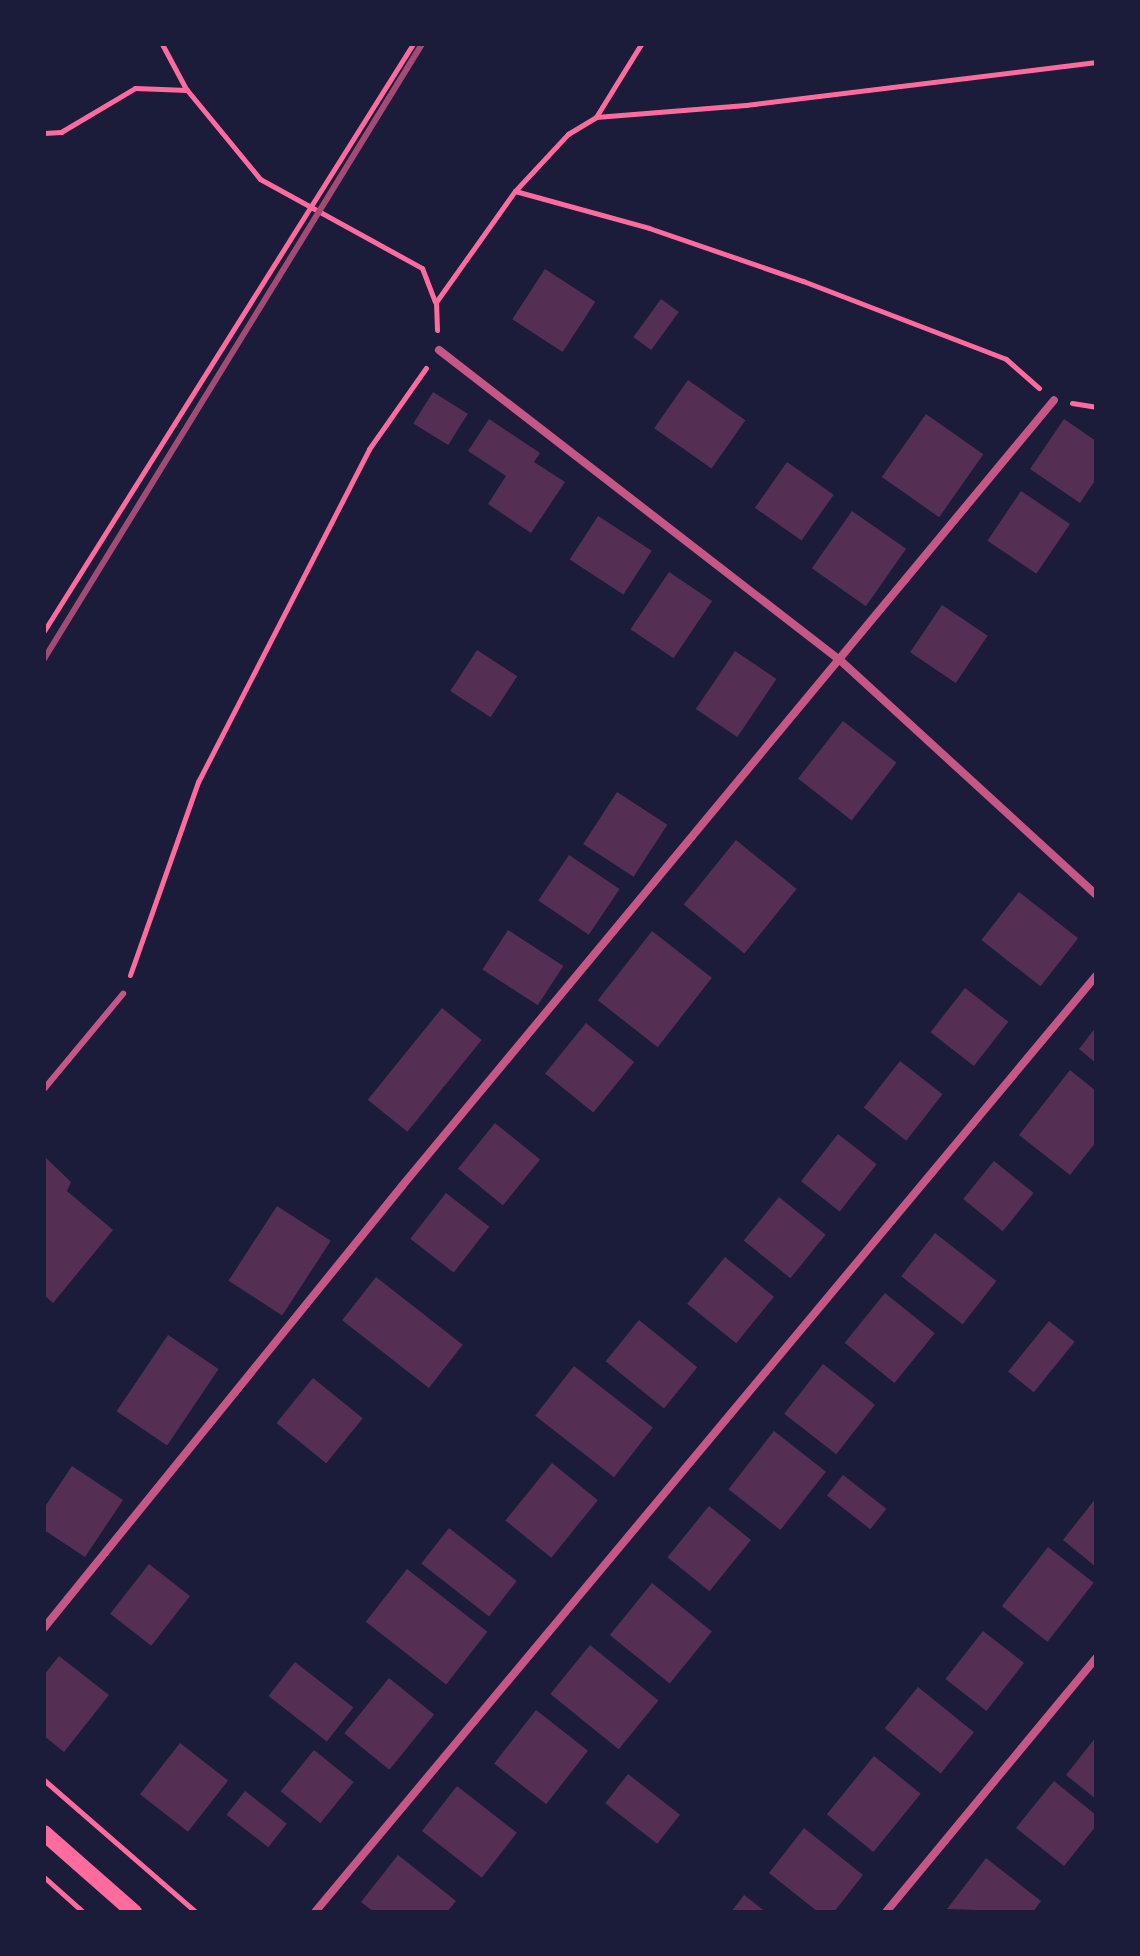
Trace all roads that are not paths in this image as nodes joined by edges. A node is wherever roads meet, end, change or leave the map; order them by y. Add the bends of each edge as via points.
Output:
1 (439, 350) road end
2 (1054, 400) road end
3 (841, 661) junction
4 (1096, 895) edge
5 (1096, 976) edge
6 (123, 994) road end
7 (44, 1089) edge
8 (44, 1628) edge
9 (1096, 1658) edge
10 (44, 1833) edge
11 (134, 1912) edge
12 (315, 1912) edge
13 (886, 1912) edge

1 - 3 street
2 - 3 street
3 - 4 street
3 - 8 street via 402,1186
5 - 12 street
6 - 7 lane
9 - 13 street
10 - 11 main road

